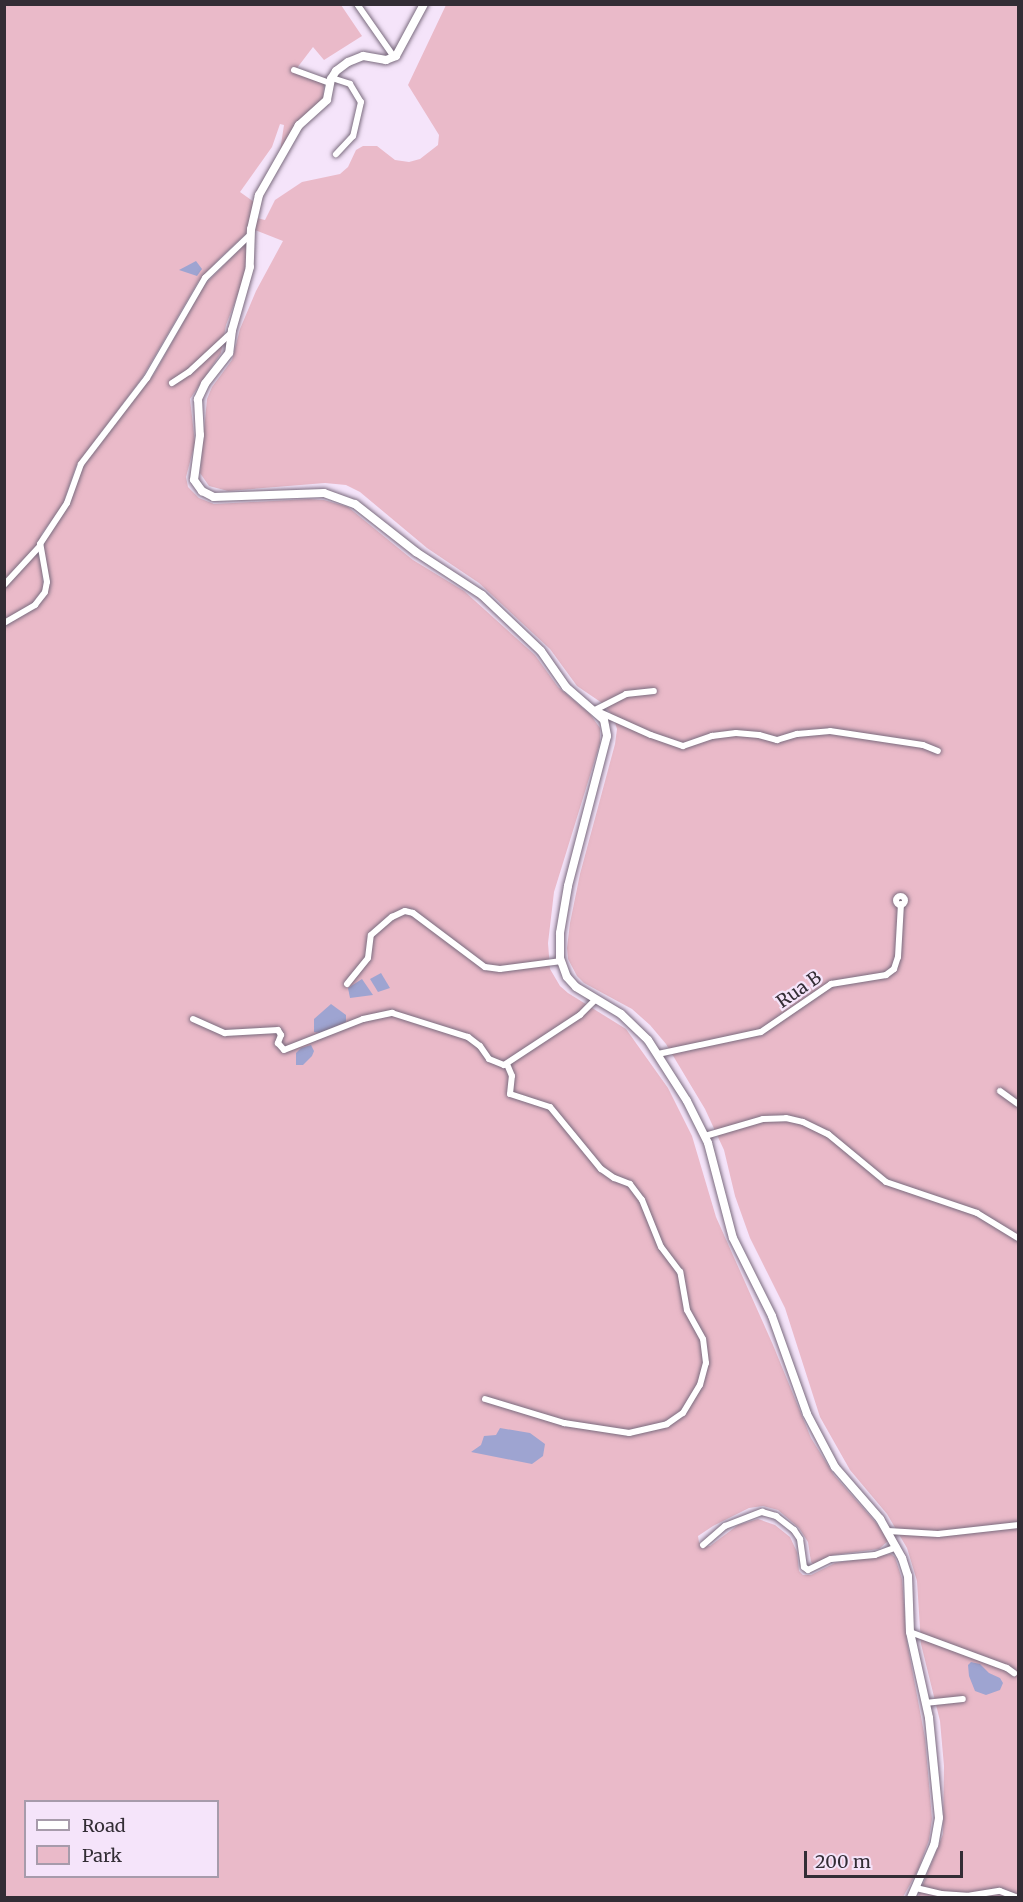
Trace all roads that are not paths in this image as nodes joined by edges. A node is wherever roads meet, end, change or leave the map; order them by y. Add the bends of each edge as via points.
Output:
1 (357, 4) edge
2 (424, 4) edge
3 (394, 57) junction
4 (294, 70) dead end
5 (331, 81) junction
6 (336, 154) dead end
7 (250, 232) junction
8 (231, 333) junction
9 (172, 383) dead end
10 (40, 545) junction
11 (4, 585) edge
12 (4, 622) edge
13 (654, 691) dead end
14 (595, 710) junction
15 (938, 751) dead end
16 (901, 904) dead end
17 (561, 961) junction
18 (347, 984) dead end
19 (595, 1000) junction
20 (193, 1020) dead end
21 (658, 1054) junction
22 (507, 1064) junction
23 (1000, 1091) dead end
24 (1018, 1104) edge
25 (705, 1136) junction
26 (1018, 1238) edge
27 (485, 1399) dead end
28 (1018, 1525) edge
29 (888, 1531) junction
30 (703, 1545) dead end
31 (897, 1547) junction
32 (910, 1632) junction
33 (1014, 1673) dead end
34 (963, 1699) dead end
35 (926, 1703) junction
36 (916, 1888) junction
37 (911, 1898) edge
38 (1018, 1898) edge

1 - 3 street via 366,9 382,43
2 - 3 street
3 - 5 street via 356,58 340,67
4 - 5 street
5 - 6 street via 350,84 361,102 353,136
5 - 7 street via 327,100 300,123 261,193
7 - 8 street via 250,267
7 - 10 street via 205,278 147,378 81,464 67,503
8 - 9 street
8 - 14 street via 226,360 205,384 198,399 200,435 193,475 197,487 214,497 324,494 355,504 416,552 482,595 541,651 566,687
10 - 11 street
10 - 12 street via 45,592 35,605
13 - 14 street via 626,694
14 - 15 street via 683,746 736,733 777,740 830,731 923,745
14 - 17 street via 604,720 607,736 568,886 560,933
16 - 21 street, Rua B via 897,964 886,975 831,984 777,1024 751,1036
17 - 18 street via 492,968 477,962 413,913 401,912 370,936 368,957
17 - 19 street via 572,983
19 - 21 street via 629,1020
19 - 22 street via 580,1016
20 - 22 street via 225,1033 278,1030 278,1043 284,1050 363,1019 392,1013 468,1037 489,1059
21 - 25 street
22 - 27 street via 512,1076 510,1094 550,1107 601,1169 630,1184 642,1200 661,1247 680,1272 687,1310 705,1344 706,1363 700,1385 683,1413 667,1424 629,1433 564,1423
23 - 24 street
25 - 26 street via 763,1119 802,1122 828,1134 886,1182 977,1213
25 - 29 street via 733,1238 772,1316 807,1414 835,1467
28 - 29 street via 938,1534
29 - 31 street
30 - 31 street via 725,1526 762,1512 776,1516 794,1530 808,1570 831,1559 883,1553
31 - 32 street via 908,1576
32 - 33 street
32 - 35 street
34 - 35 street
35 - 36 street via 936,1770 938,1827
36 - 37 street
36 - 38 street via 960,1896 1000,1892

